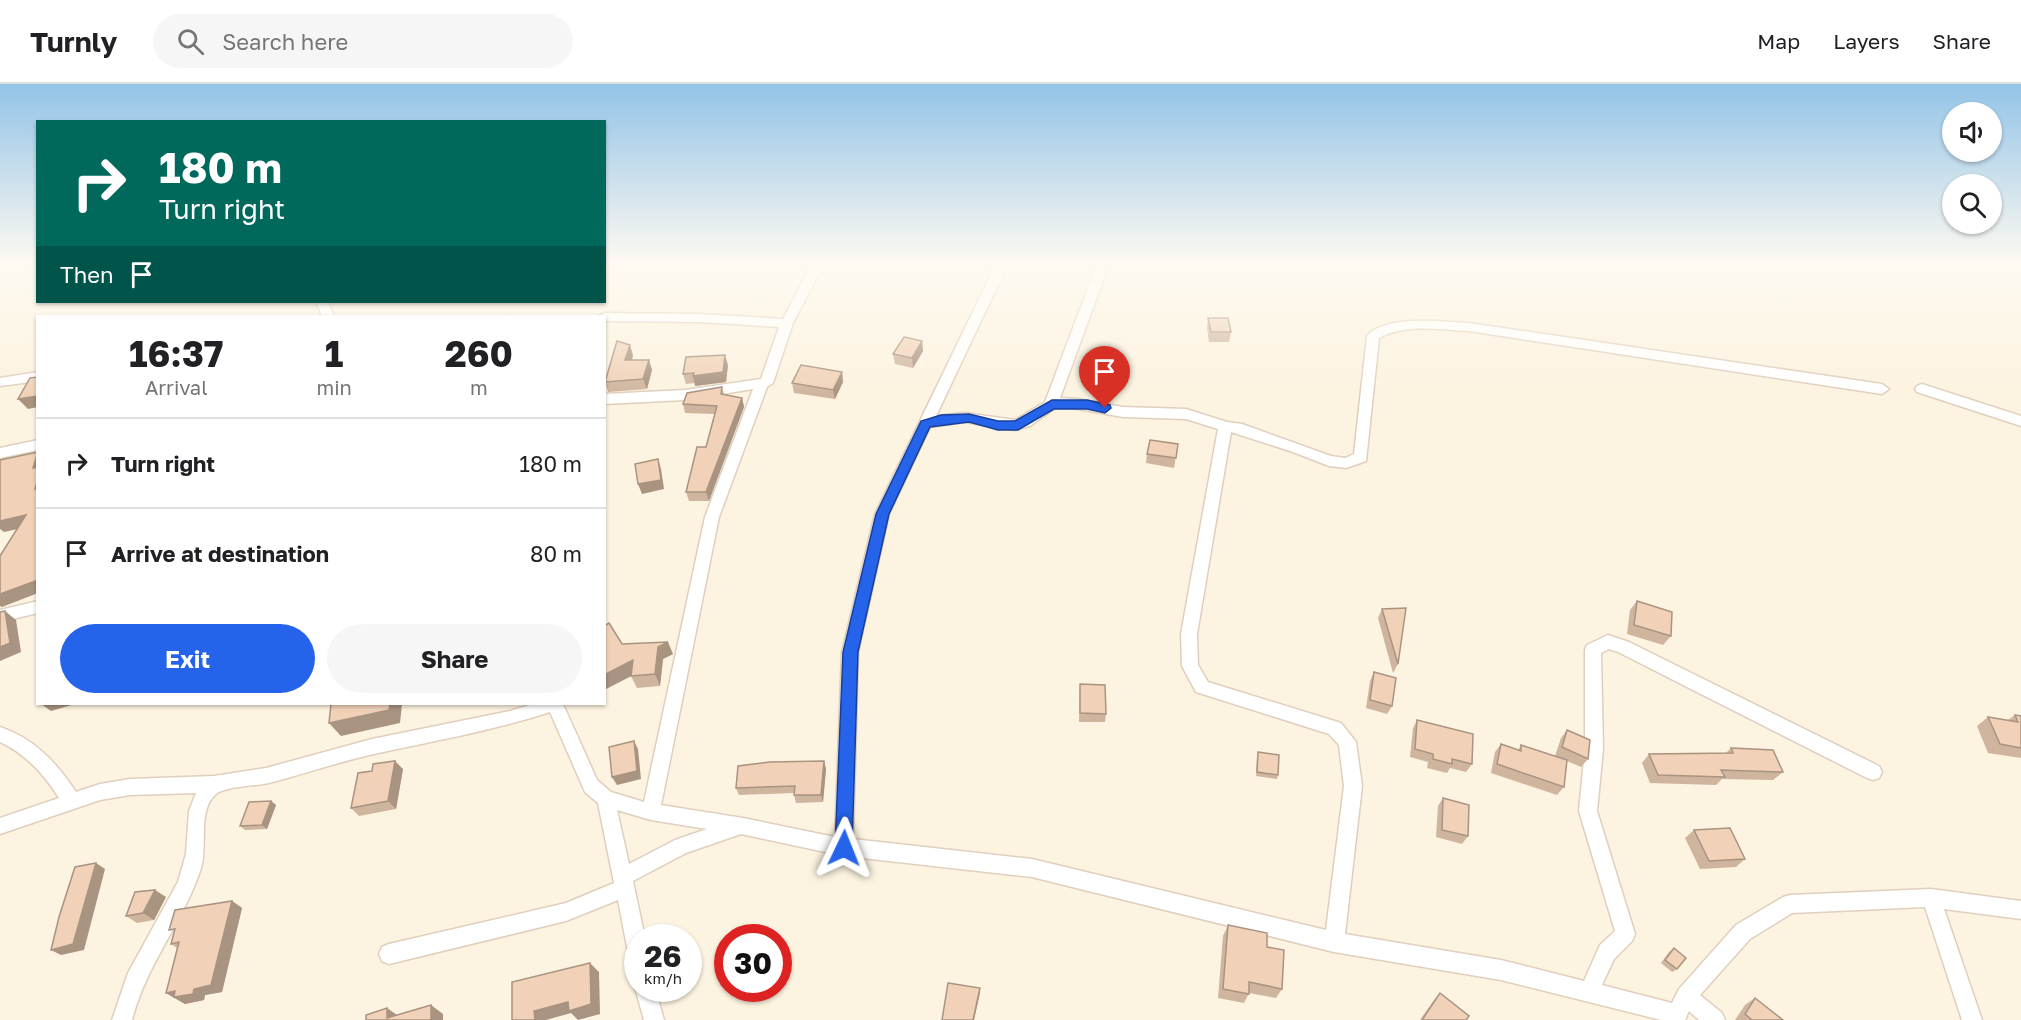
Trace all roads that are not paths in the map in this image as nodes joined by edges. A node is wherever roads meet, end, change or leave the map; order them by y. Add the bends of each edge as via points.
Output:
1 (795, 308) edge
2 (981, 308) edge
3 (1087, 308) edge
4 (606, 318) edge
5 (787, 322) junction
6 (36, 376) edge
7 (0, 382) edge
8 (761, 386) junction
9 (1882, 389) dead end
10 (1922, 389) dead end
11 (606, 399) edge
12 (1052, 405) junction
13 (2021, 421) edge
14 (925, 424) junction
15 (1226, 427) junction
16 (36, 445) edge
17 (0, 453) edge
18 (36, 607) edge
19 (0, 616) edge
20 (551, 705) edge
21 (554, 705) edge
22 (0, 734) edge
23 (1873, 772) dead end
24 (214, 784) junction
25 (606, 799) junction
26 (71, 800) junction
27 (651, 812) junction
28 (743, 825) junction
29 (0, 826) edge
30 (844, 848) junction
31 (623, 882) junction
32 (1931, 898) junction
33 (2021, 910) edge
34 (632, 924) edge
35 (1334, 942) junction
36 (389, 954) dead end
37 (1589, 992) junction
38 (1686, 996) junction
39 (649, 1002) edge
40 (1676, 1017) edge
41 (122, 1020) edge
42 (654, 1020) edge
43 (1715, 1020) edge
44 (1971, 1020) edge

1 - 5 street
2 - 14 street
3 - 12 street
4 - 5 street
5 - 8 street via 766,383
6 - 7 street
8 - 11 street
8 - 27 street via 712,517
9 - 15 street via 1469,327 1415,326 1384,329 1373,336 1361,457 1346,464 1329,462 1298,448
10 - 13 street
12 - 14 street via 1018,425 969,418
12 - 15 street via 1185,413
14 - 30 street via 882,514 850,652
15 - 35 street via 1189,634 1190,666 1202,687 1335,728 1347,742 1353,786
16 - 17 street
18 - 19 street
20 - 24 street via 266,776
21 - 25 street via 591,786
22 - 26 street via 22,743 39,757
23 - 37 street via 1623,646 1608,642 1593,650 1594,749 1588,811 1625,934 1607,952
24 - 26 street via 130,787
24 - 41 street via 202,793 199,802 193,864 138,972
25 - 27 street
25 - 31 street
26 - 29 street
27 - 28 street
28 - 30 street
28 - 31 street via 681,846
30 - 35 street via 1032,868
31 - 34 street
31 - 36 street via 566,912
32 - 33 street
32 - 38 street via 1790,904 1743,932
32 - 44 street
35 - 37 street via 1501,970
37 - 40 street
38 - 40 street
38 - 43 street
39 - 42 street

